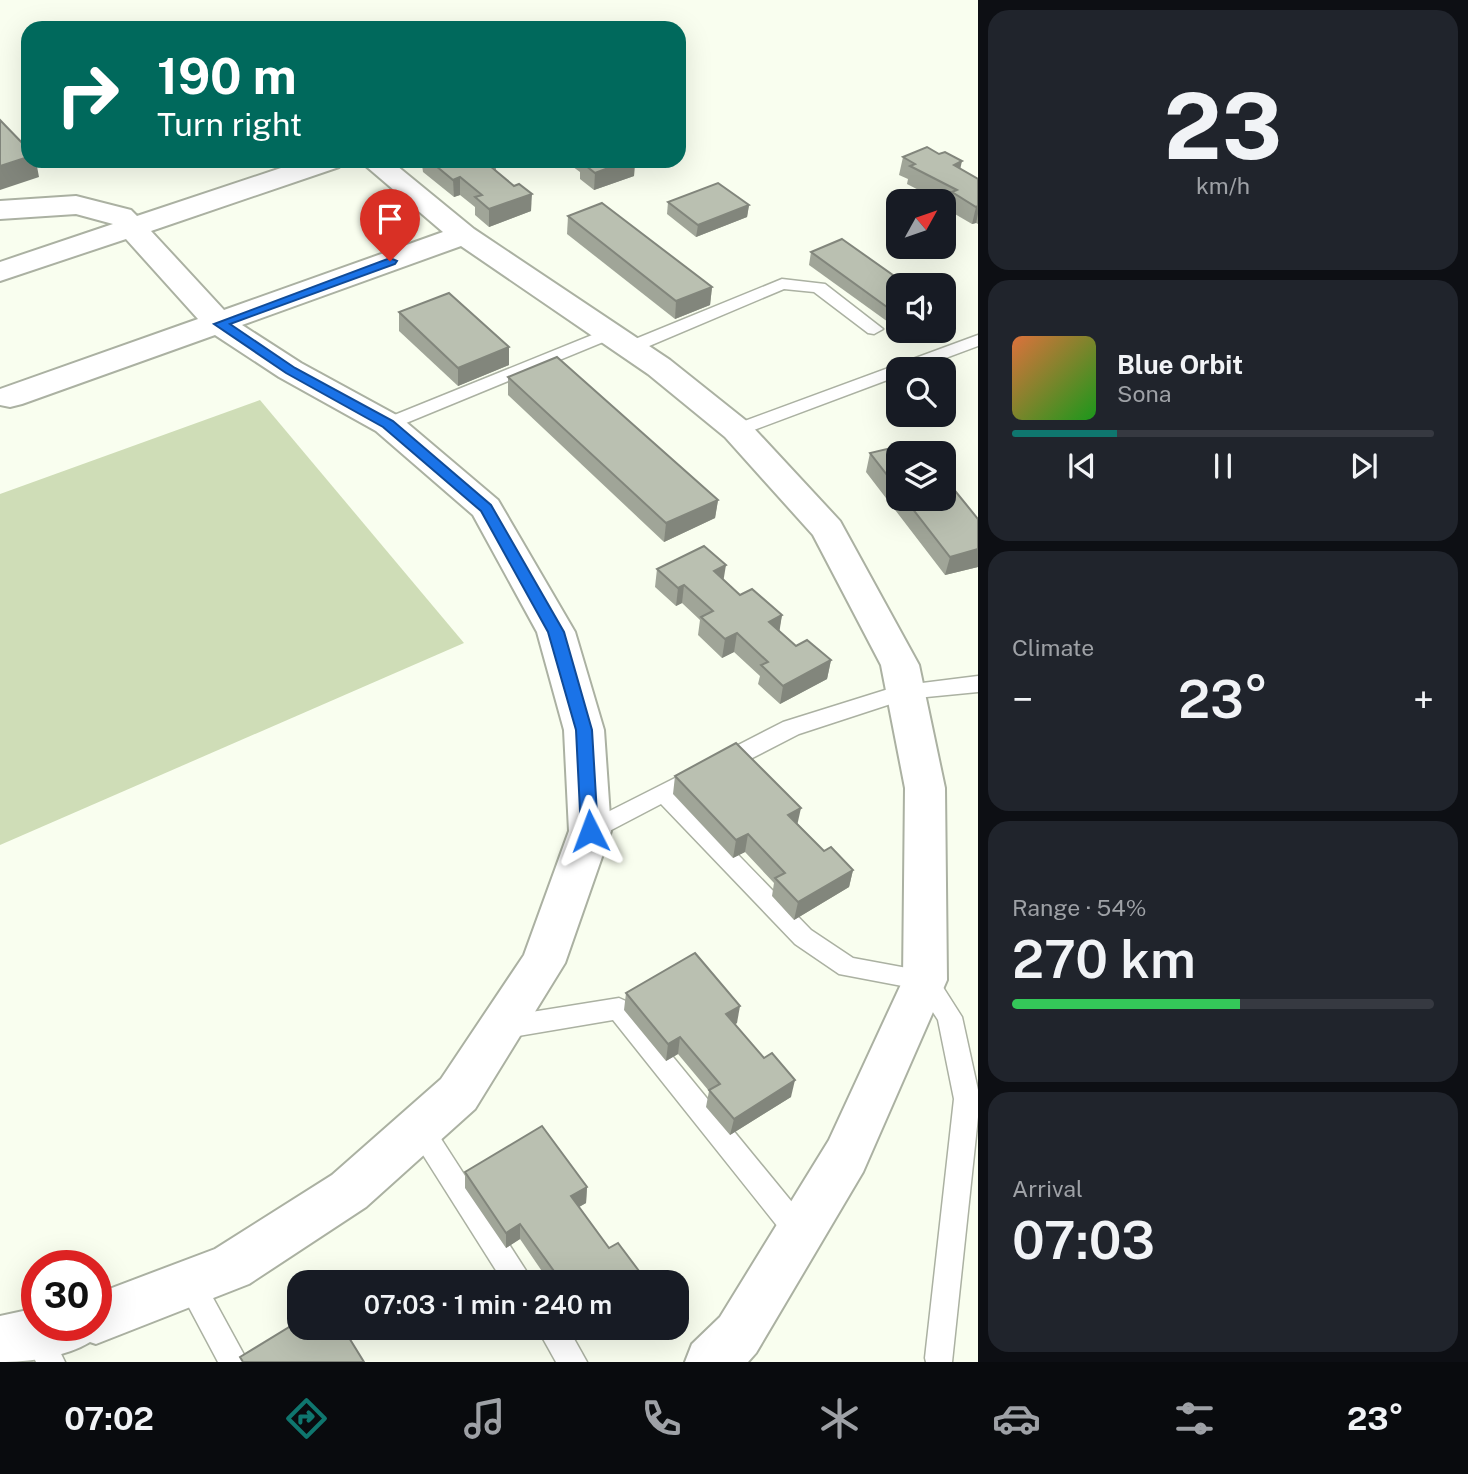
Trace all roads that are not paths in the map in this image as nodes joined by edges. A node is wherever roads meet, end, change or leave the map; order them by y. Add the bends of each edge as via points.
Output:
1 (308, 168) edge
2 (383, 168) edge
3 (0, 210) edge
4 (131, 227) junction
5 (464, 235) junction
6 (0, 272) edge
7 (220, 324) junction
8 (874, 329) dead end
9 (978, 340) edge
10 (618, 341) junction
11 (933, 357) edge
12 (886, 375) edge
13 (10, 396) edge
14 (388, 424) junction
15 (737, 430) junction
16 (978, 684) edge
17 (905, 691) junction
18 (664, 793) junction
19 (590, 831) junction
20 (925, 980) junction
21 (500, 1028) junction
22 (420, 1128) junction
23 (800, 1233) junction
24 (512, 1270) edge
25 (190, 1283) junction
26 (112, 1313) edge
27 (559, 1340) edge
28 (939, 1358) dead end
29 (234, 1362) edge
30 (573, 1362) edge
31 (710, 1362) edge

1 - 4 street
2 - 5 street
3 - 4 street via 76,205 121,216
4 - 6 street
4 - 7 street
5 - 7 street
5 - 10 street
7 - 13 street
7 - 14 street via 290,370
8 - 10 lane via 819,288 782,284
9 - 11 lane
10 - 14 lane
10 - 15 street via 659,367
12 - 15 lane
14 - 19 street via 486,508 556,632 584,730
15 - 17 street via 827,529 900,665
16 - 17 lane
17 - 18 lane via 791,729
17 - 20 street via 925,788
18 - 19 lane
18 - 20 lane via 803,937 848,967
19 - 21 street via 543,962
20 - 23 street via 846,1156
20 - 28 lane via 950,1017 967,1099
21 - 22 street via 458,1094
21 - 23 lane via 619,1009
22 - 24 lane
22 - 25 street via 349,1191 231,1268
23 - 31 street via 738,1335
25 - 26 street
25 - 29 lane
27 - 30 lane

